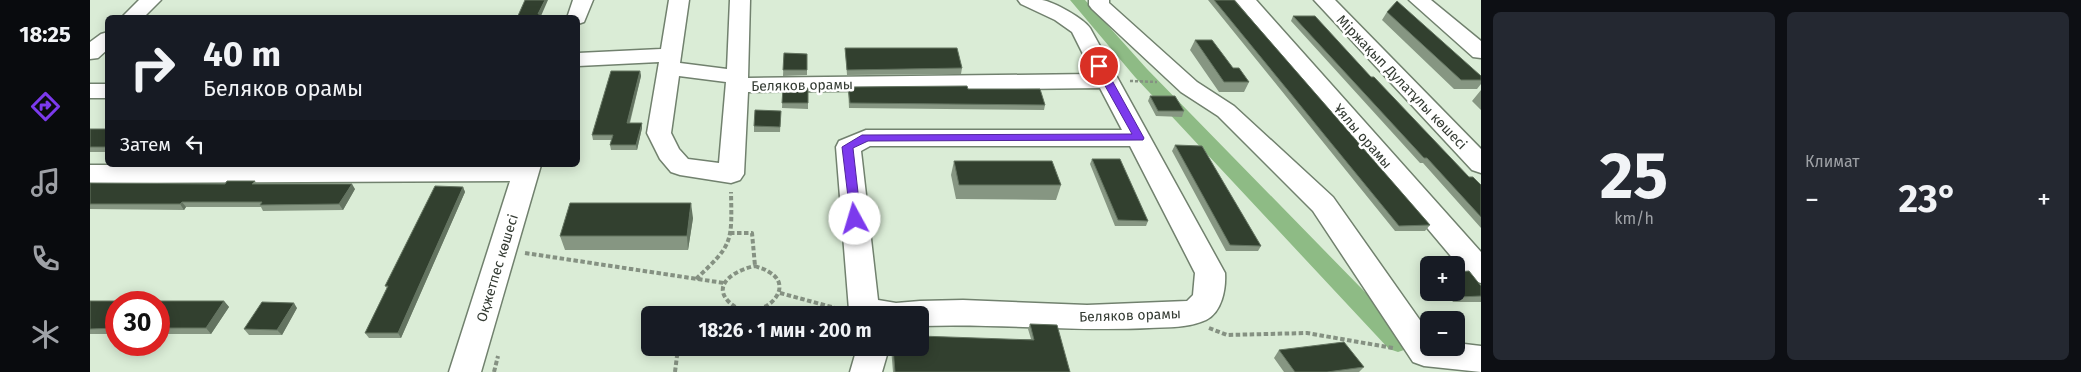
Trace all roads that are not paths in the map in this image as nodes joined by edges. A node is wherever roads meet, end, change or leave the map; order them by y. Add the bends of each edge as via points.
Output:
1 (151, 0) edge
2 (583, 0) edge
3 (679, 0) edge
4 (740, 0) edge
5 (1028, 0) edge
6 (1099, 0) edge
7 (1245, 0) edge
8 (1324, 0) edge
9 (1419, 0) edge
10 (134, 15) edge
11 (578, 15) edge
12 (105, 40) edge
13 (90, 52) edge
14 (1481, 52) edge
15 (580, 60) edge
16 (670, 62) junction
17 (737, 81) junction
18 (1120, 81) junction
19 (90, 91) edge
20 (105, 91) edge
21 (1139, 138) junction
22 (1481, 164) edge
23 (527, 168) edge
24 (358, 170) edge
25 (90, 174) edge
26 (1481, 272) edge
27 (864, 306) edge
28 (929, 312) edge
29 (871, 356) edge
30 (1481, 360) edge
31 (465, 372) edge
32 (866, 372) edge

1 - 10 street
2 - 11 street
3 - 16 street
4 - 17 street
5 - 18 street, Беляков орамы via 1080,28
6 - 30 street via 1099,5 1128,32 1189,87 1226,111 1323,204 1424,352
7 - 26 street, Ұялы орамы
8 - 22 street, Міржақып Дулатұлы көшесі
9 - 14 street
12 - 13 street
15 - 16 street
16 - 17 street, Беляков орамы
16 - 17 street via 659,133 680,166 731,174
17 - 18 street, Беляков орамы
18 - 21 street, Беляков орамы
19 - 20 street
21 - 27 street via 866,138 848,147
21 - 28 street, Беляков орамы via 1210,273 1207,301 1198,311 1074,317
23 - 24 street
23 - 31 street, Оқжетпес көшесі
24 - 25 street
29 - 32 street

